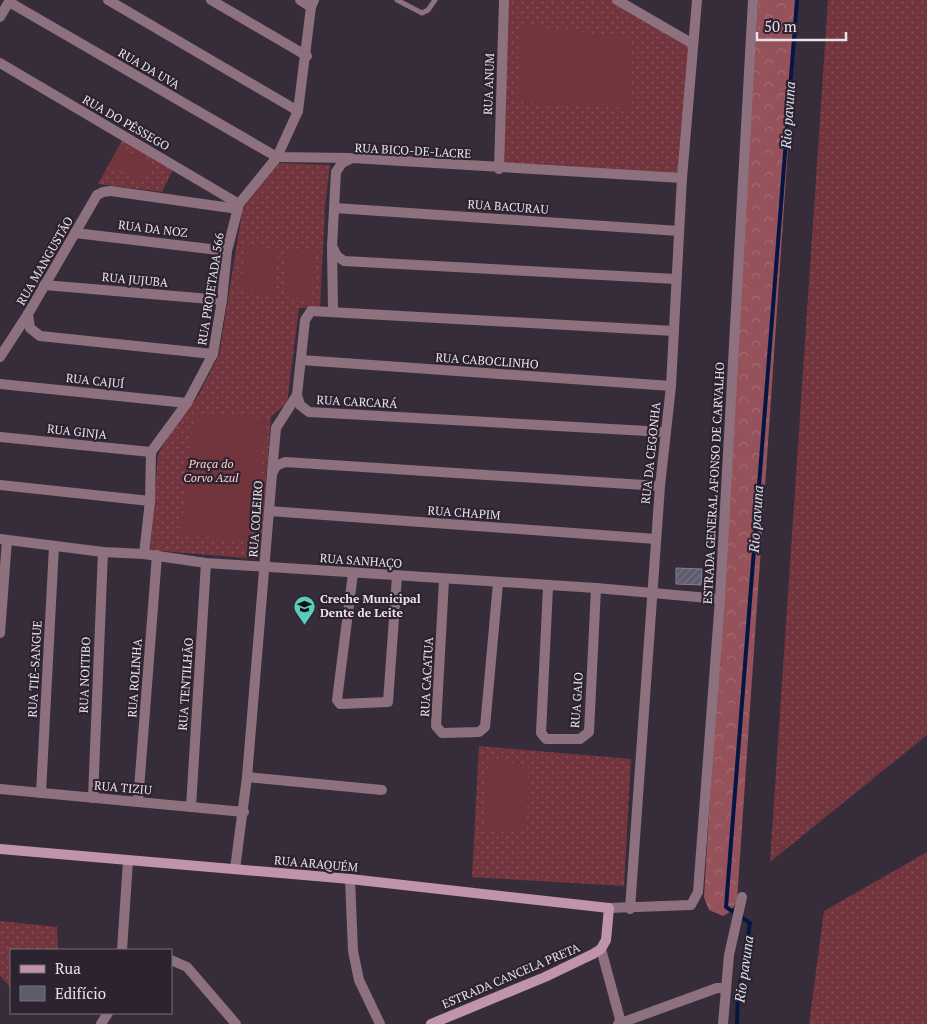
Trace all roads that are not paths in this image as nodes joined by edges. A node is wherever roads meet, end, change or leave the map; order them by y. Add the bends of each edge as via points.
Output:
1 (108, 0) edge
2 (211, 0) edge
3 (300, 0) edge
4 (397, 0) edge
5 (435, 0) edge
6 (504, 0) edge
7 (617, 0) edge
8 (697, 0) edge
9 (753, 0) edge
10 (10, 1) edge
11 (313, 4) edge
12 (0, 17) edge
13 (694, 44) junction
14 (307, 56) junction
15 (0, 63) edge
16 (298, 111) junction
17 (277, 157) junction
18 (352, 158) junction
19 (499, 169) junction
20 (682, 178) junction
21 (239, 206) junction
22 (335, 208) junction
23 (679, 231) junction
24 (75, 233) junction
25 (332, 246) junction
26 (227, 251) junction
27 (676, 279) junction
28 (44, 285) junction
29 (222, 300) junction
30 (333, 311) junction
31 (28, 314) junction
32 (674, 331) junction
33 (213, 354) junction
34 (0, 357) edge
35 (301, 360) junction
36 (0, 384) edge
37 (671, 386) junction
38 (297, 395) junction
39 (187, 403) junction
40 (665, 432) junction
41 (0, 437) edge
42 (152, 452) junction
43 (272, 474) junction
44 (0, 485) edge
45 (660, 486) junction
46 (150, 500) junction
47 (269, 512) junction
48 (656, 538) junction
49 (3, 539) edge
50 (54, 546) junction
51 (103, 552) junction
52 (144, 554) junction
53 (156, 555) junction
54 (206, 563) junction
55 (265, 566) junction
56 (353, 573) junction
57 (397, 576) junction
58 (444, 580) junction
59 (498, 583) junction
60 (548, 587) junction
61 (596, 588) junction
62 (654, 593) junction
63 (720, 599) junction
64 (0, 633) edge
65 (247, 777) junction
66 (0, 789) edge
67 (382, 790) dead end
68 (40, 793) junction
69 (92, 798) junction
70 (138, 802) junction
71 (191, 807) junction
72 (244, 812) junction
73 (0, 848) edge
74 (128, 861) junction
75 (235, 869) junction
76 (350, 879) junction
77 (742, 897) dead end
78 (610, 908) junction
79 (630, 909) junction
80 (122, 949) edge
81 (601, 949) junction
82 (172, 960) edge
83 (726, 988) junction
84 (643, 1019) edge
85 (236, 1024) edge
86 (380, 1024) edge
87 (431, 1024) edge
88 (619, 1024) edge
89 (723, 1024) edge

1 - 16 street
2 - 14 street
3 - 11 street
4 - 5 lane via 422,13
6 - 19 street, RUA ANUM
7 - 13 street
8 - 13 street, RUA DA CEGONHA
9 - 63 street, ESTRADA GENERAL AFONSO DE CARVALHO
10 - 12 street
10 - 17 street, RUA DA UVA
11 - 14 street, RUA PROJETADA 566
13 - 20 street, RUA DA CEGONHA
14 - 16 street, RUA PROJETADA 566
15 - 21 street, RUA DO PÊSSEGO
16 - 17 street, RUA PROJETADA 566
17 - 18 street
17 - 21 street, RUA PROJETADA 566
18 - 19 street, RUA BICO-DE-LACRE
18 - 22 street, RUA BICO-DE-LACRE via 342,163 336,172
19 - 20 street, RUA BICO-DE-LACRE
20 - 23 street, RUA DA CEGONHA
21 - 24 street, RUA MANGUSTÃO via 103,192 97,196
21 - 26 street, RUA PROJETADA 566
22 - 23 street, RUA BACURAU
22 - 25 street, RUA BICO-DE-LACRE
23 - 27 street, RUA DA CEGONHA
24 - 26 street, RUA DA NOZ
24 - 28 street, RUA MANGUSTÃO
25 - 27 street via 344,261
25 - 30 street, RUA BICO-DE-LACRE
26 - 29 street, RUA PROJETADA 566
27 - 32 street, RUA DA CEGONHA
28 - 29 street, RUA JUJUBA
28 - 31 street, RUA MANGUSTÃO
29 - 33 street, RUA PROJETADA 566
30 - 32 street
30 - 35 street via 311,311 308,314
31 - 33 street, RUA MANGUSTÃO via 30,328 40,336
31 - 34 street
32 - 37 street, RUA DA CEGONHA
33 - 39 street, RUA PROJETADA 566
35 - 37 street, RUA CABOCLINHO
35 - 38 street
36 - 39 street, RUA CAJUÍ
37 - 40 street, RUA DA CEGONHA
38 - 40 street, RUA CARCARÁ via 300,405 309,412
38 - 43 street via 276,428
39 - 42 street, RUA PROJETADA 566
40 - 45 street, RUA DA CEGONHA
41 - 42 street, RUA GINJA
42 - 46 street
43 - 45 street, RUA COLEIRO via 276,466 285,462
43 - 47 street, RUA COLEIRO
44 - 46 street
45 - 48 street, RUA DA CEGONHA
46 - 52 street
47 - 48 street, RUA CHAPIM
47 - 55 street, RUA COLEIRO
48 - 62 street, RUA DA CEGONHA
49 - 50 street, RUA SANHAÇO
49 - 64 street
50 - 51 street, RUA SANHAÇO
50 - 68 street, RUA TIÊ-SANGUE
51 - 52 street, RUA SANHAÇO
51 - 69 street, RUA NOITIBO
52 - 53 street, RUA SANHAÇO
53 - 54 street, RUA SANHAÇO
53 - 70 street, RUA ROLINHA
54 - 55 street, RUA SANHAÇO
54 - 71 street, RUA TENTILHÃO
55 - 56 street, RUA SANHAÇO
55 - 65 street, RUA COLEIRO
56 - 57 street, RUA SANHAÇO
56 - 57 street via 337,700 340,704 388,702
57 - 58 street, RUA SANHAÇO
58 - 59 street, RUA SANHAÇO
58 - 59 street, RUA CACATUA via 436,726 442,733 479,732 485,727
59 - 60 street, RUA SANHAÇO
60 - 61 street, RUA SANHAÇO
60 - 61 street, RUA GAIO via 540,732 546,739 580,739 589,732
61 - 62 street, RUA SANHAÇO
62 - 63 street, RUA SANHAÇO
62 - 79 street, RUA DA CEGONHA
63 - 79 street, ESTRADA GENERAL AFONSO DE CARVALHO via 698,892 691,905
65 - 67 street
65 - 72 street, RUA COLEIRO
66 - 68 street, RUA TIZIU
68 - 69 street, RUA TIZIU
69 - 70 street, RUA TIZIU
70 - 71 street, RUA TIZIU
71 - 72 street, RUA TIZIU
72 - 75 street, RUA COLEIRO
73 - 74 street, RUA ARAQUÉM
74 - 75 street, RUA ARAQUÉM
74 - 80 street
75 - 76 street, RUA ARAQUÉM
76 - 78 street, RUA ARAQUÉM
76 - 86 street via 353,951 360,980
77 - 83 street via 729,955
78 - 79 street, RUA ARAQUÉM
78 - 81 street via 606,940
81 - 87 street, ESTRADA CANCELA PRETA via 545,977
81 - 88 street
82 - 85 street via 186,967
83 - 84 street via 717,988
83 - 89 street
84 - 88 street

